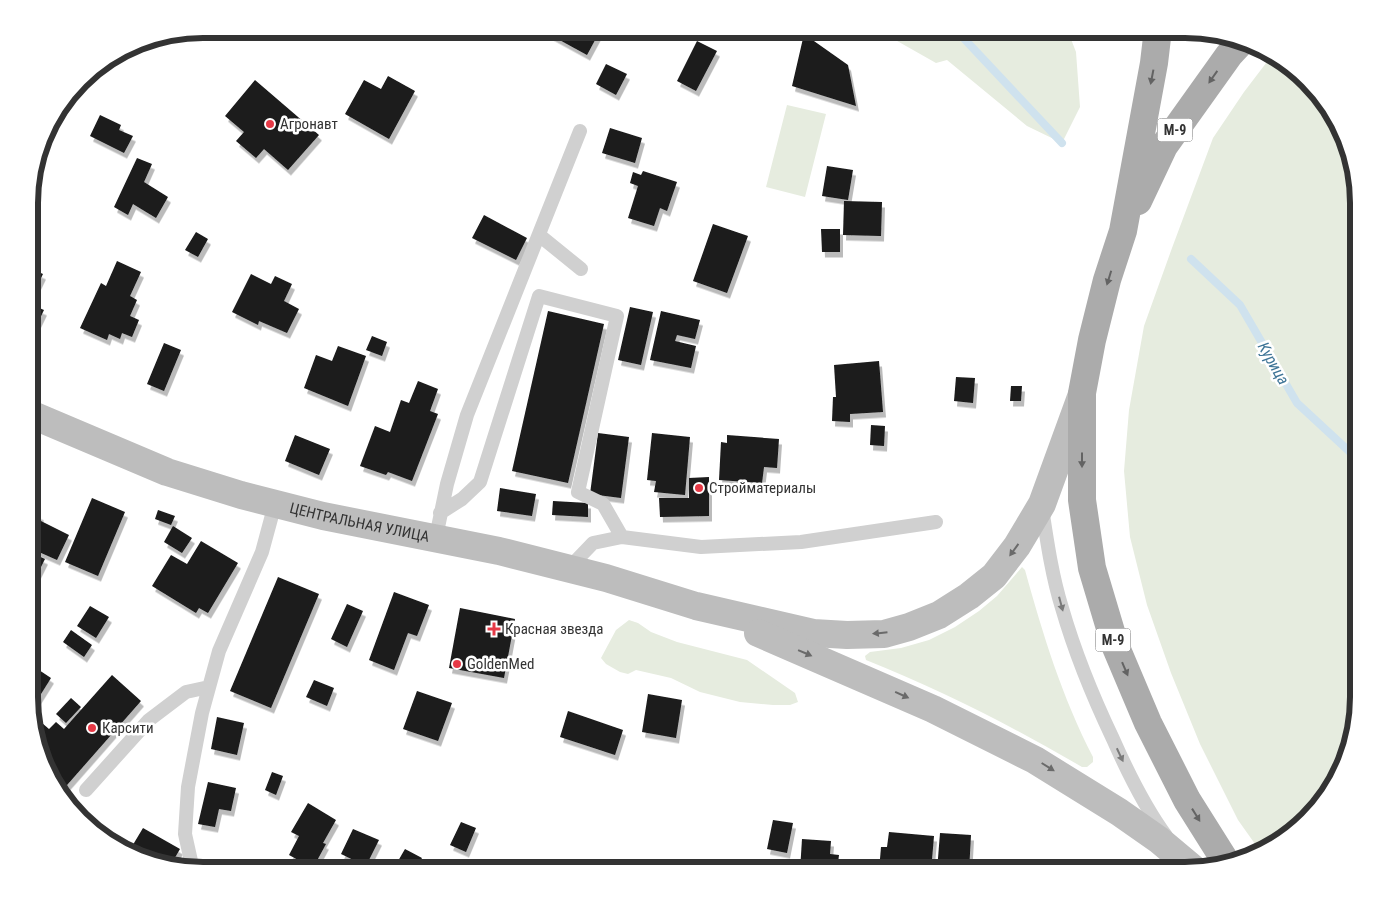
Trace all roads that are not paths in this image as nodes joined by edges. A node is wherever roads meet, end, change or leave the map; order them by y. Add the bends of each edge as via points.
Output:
1 (1157, 38) edge
2 (1237, 46) edge
3 (580, 131) dead end
4 (1123, 231) junction
5 (538, 235) junction
6 (581, 269) dead end
7 (1082, 393) junction
8 (38, 417) edge
9 (274, 504) junction
10 (1042, 504) junction
11 (936, 522) dead end
12 (438, 525) junction
13 (622, 538) junction
14 (569, 568) junction
15 (696, 606) junction
16 (209, 687) junction
17 (86, 790) dead end
18 (1223, 858) edge
19 (191, 861) edge
20 (1185, 862) edge
21 (1187, 862) edge

1 -> 4 main road, М-9
2 -> 4 main road, М-9 via 1164,146
3 - 5 lane
4 -> 7 main road, М-9 via 1092,340
5 - 6 lane
5 - 12 lane via 467,415 446,484
7 - 10 main road, М-9
7 -> 18 main road, М-9 via 1082,500 1092,568 1115,645 1148,723 1187,800
8 - 9 main road, ЦЕНТРАЛЬНАЯ УЛИЦА via 167,472
9 - 12 main road, ЦЕНТРАЛЬНАЯ УЛИЦА via 323,516
9 - 16 lane via 262,552 219,651
10 -> 15 main road, М-9 via 994,576 939,615 909,627 884,634 813,632
10 -> 21 lane via 1059,599 1080,662 1130,776 1158,824
11 - 13 lane via 800,542 701,547
12 - 13 lane via 480,482 539,296 618,316 578,492 603,504
12 - 14 main road, ЦЕНТРАЛЬНАЯ УЛИЦА via 499,550
13 - 14 lane via 593,543
14 - 15 main road, ЦЕНТРАЛЬНАЯ УЛИЦА
15 -> 20 main road via 933,709 1035,760 1119,812
16 - 17 lane via 186,692 149,720
16 - 19 lane via 188,787 185,834

